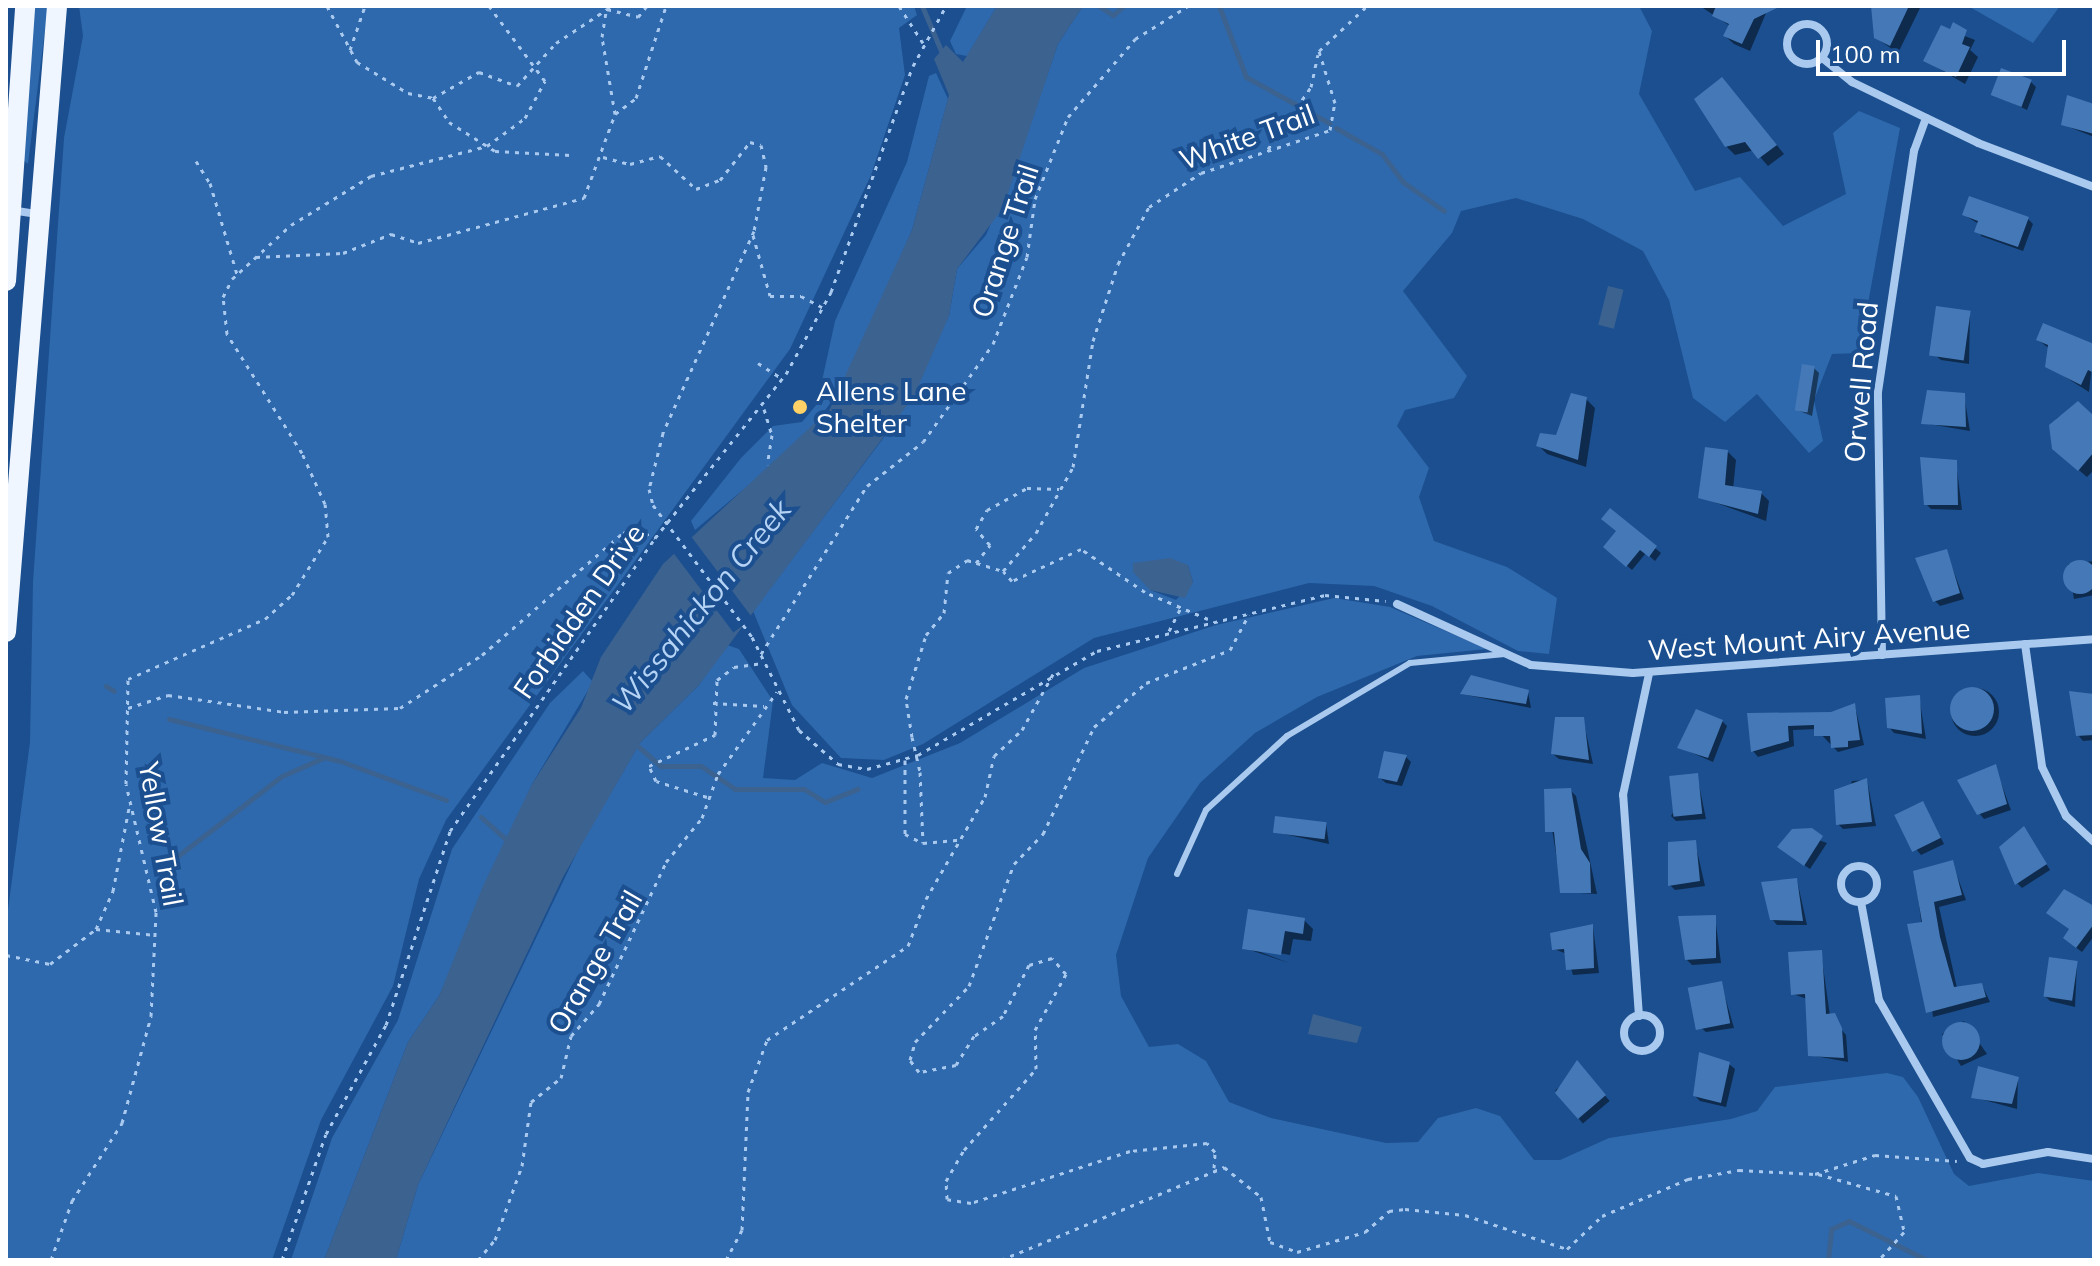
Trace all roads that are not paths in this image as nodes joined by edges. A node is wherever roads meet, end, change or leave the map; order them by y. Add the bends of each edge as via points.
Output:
1 (25, 6) edge
2 (57, 6) edge
3 (1821, 57) junction
4 (1926, 118) junction
5 (2094, 187) edge
6 (9, 209) edge
7 (36, 214) junction
8 (6, 281) edge
9 (10, 520) edge
10 (1397, 604) road end
11 (6, 632) edge
12 (2094, 639) edge
13 (2025, 644) junction
14 (1505, 654) junction
15 (1882, 655) junction
16 (1649, 674) junction
17 (2094, 842) edge
18 (1177, 874) dead end
19 (1861, 902) junction
20 (1639, 1016) junction
21 (2094, 1159) edge

1 - 6 main road
2 - 7 main road
3 - 3 street via 1804,63 1792,57 1790,33 1807,24 1819,28 1826,45
3 - 4 street via 1852,82
4 - 5 street
4 - 15 street, Orwell Road via 1914,151 1878,392
6 - 7 street
6 - 8 main road
7 - 9 main road
9 - 11 main road
10 - 14 street, West Mount Airy Avenue
12 - 13 street, West Mount Airy Avenue
13 - 15 street, West Mount Airy Avenue
13 - 17 street via 2042,767 2066,816
14 - 16 street, West Mount Airy Avenue via 1544,668
14 - 18 lane via 1410,663 1287,736 1206,810
15 - 16 street, West Mount Airy Avenue
16 - 20 street via 1623,795
19 - 19 street via 1842,884 1850,869 1861,866 1877,887
19 - 21 street via 1866,957 1882,1008 1977,1162 2048,1152
20 - 20 street via 1658,1027 1647,1050 1630,1047 1624,1037 1629,1021

